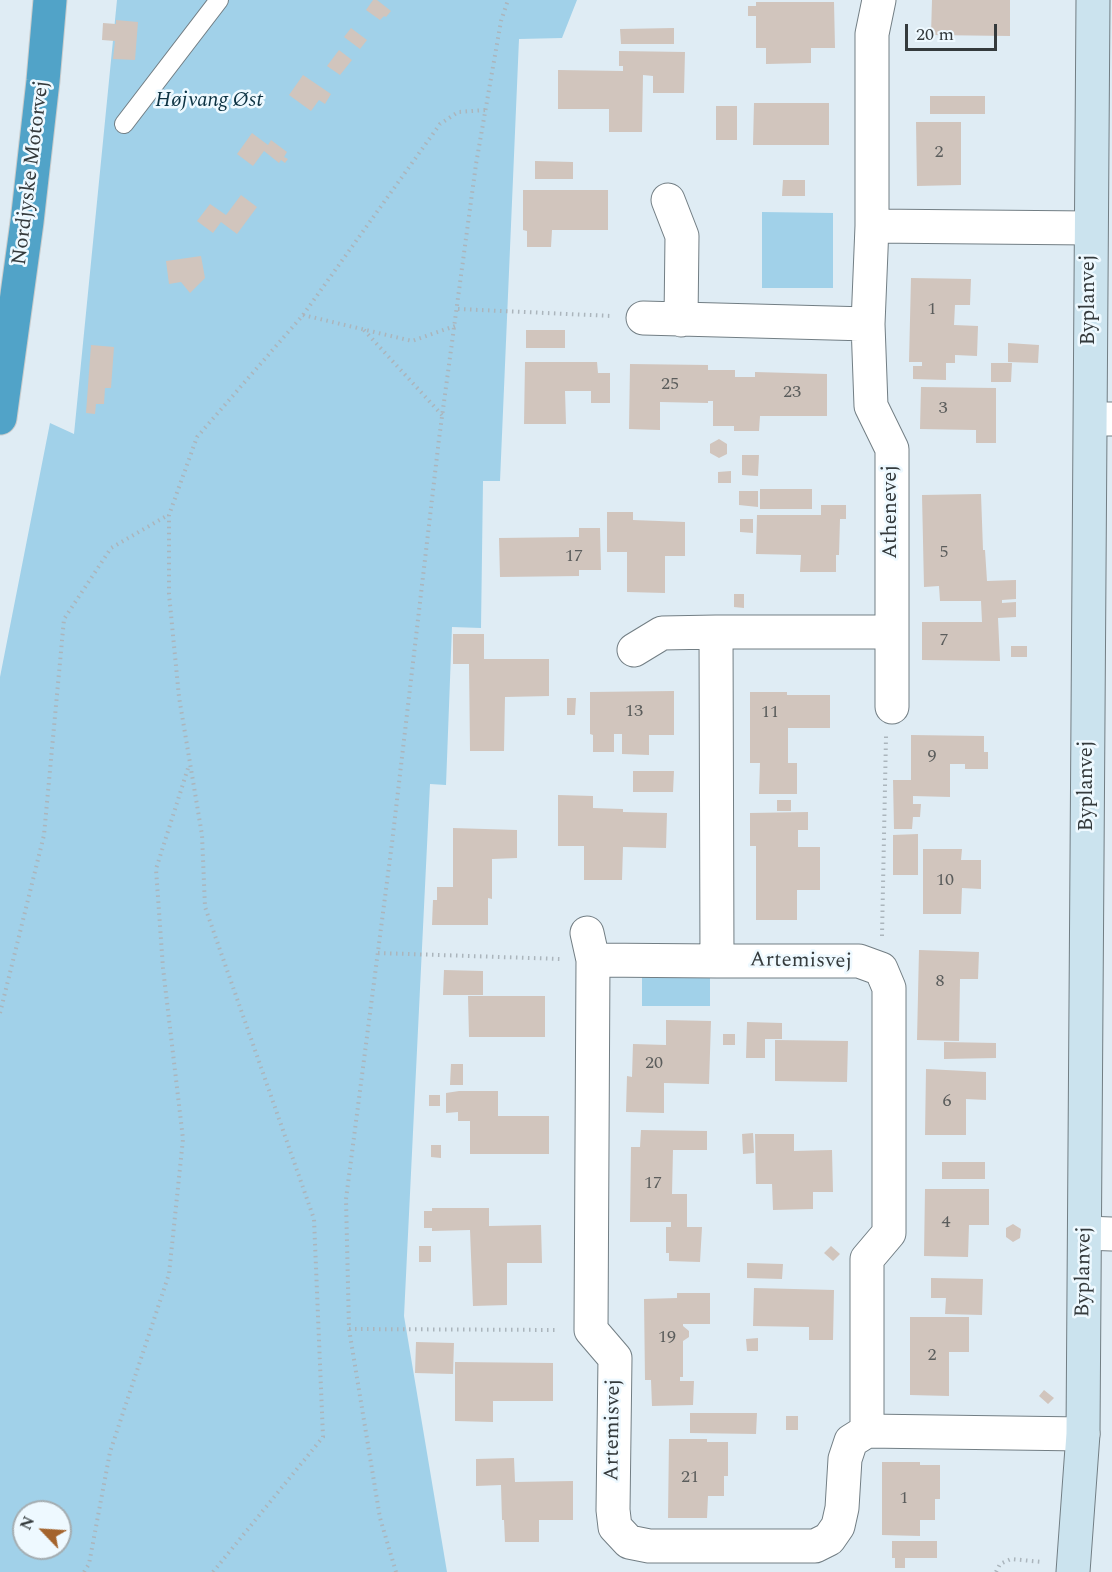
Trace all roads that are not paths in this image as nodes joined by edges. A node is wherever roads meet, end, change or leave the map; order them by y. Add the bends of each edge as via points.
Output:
1 (50, 0) edge
2 (219, 0) edge
3 (879, 0) edge
4 (1093, 0) edge
5 (124, 124) dead end
6 (668, 200) dead end
7 (872, 226) junction
8 (1090, 228) junction
9 (643, 318) road end
10 (681, 320) junction
11 (868, 324) junction
12 (0, 418) edge
13 (1101, 419) edge
14 (716, 632) junction
15 (892, 632) junction
16 (634, 650) dead end
17 (892, 707) road end
18 (717, 961) junction
19 (1099, 1234) edge
20 (867, 1431) junction
21 (1083, 1434) junction
22 (1073, 1572) edge

1 - 12 highway, Nordjyske Motorvej via 28,210
2 - 5 lane
3 - 7 street, Athenevej via 872,34
4 - 8 street, Byplanvej
6 - 10 street via 682,236
7 - 8 street
7 - 11 street, Athenevej
8 - 13 street, Byplanvej
9 - 10 street
10 - 11 street
11 - 15 street, Athenevej via 871,406 892,448
13 - 19 street, Byplanvej
14 - 15 street
14 - 16 street via 662,633
14 - 18 street
15 - 17 street, Athenevej
18 - 20 street, Artemisvej via 859,961 881,969 889,988 889,1233 867,1259
18 - 20 street, Artemisvej via 590,946 591,1330 615,1358 615,1527 629,1542 649,1546 815,1546 829,1539 838,1526 843,1508 845,1459 851,1441
19 - 21 street, Byplanvej
20 - 21 street
21 - 22 street, Byplanvej

